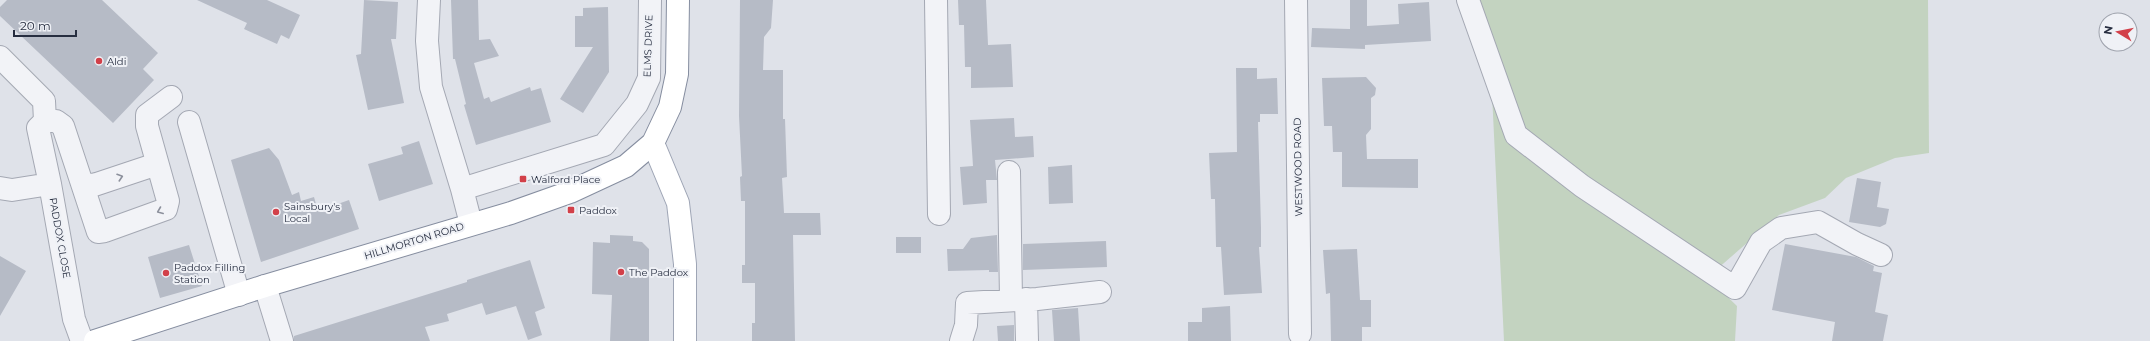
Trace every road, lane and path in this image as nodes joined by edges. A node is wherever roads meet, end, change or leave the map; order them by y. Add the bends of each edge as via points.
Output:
1 (429, 0) edge
2 (650, 0) edge
3 (678, 0) edge
4 (936, 0) edge
5 (1296, 0) edge
6 (1468, 0) edge
7 (0, 57) edge
8 (171, 97) dead end
9 (45, 121) junction
10 (189, 122) dead end
11 (653, 143) junction
12 (157, 164) junction
13 (1009, 172) dead end
14 (50, 184) junction
15 (83, 184) junction
16 (0, 188) edge
17 (462, 189) junction
18 (939, 214) dead end
19 (471, 224) junction
20 (1881, 255) dead end
21 (265, 286) junction
22 (1100, 292) dead end
23 (239, 295) junction
24 (1025, 300) junction
25 (1300, 334) dead end
26 (82, 341) edge
27 (95, 341) edge
28 (282, 341) edge
29 (685, 341) edge
30 (961, 341) edge
31 (1027, 341) edge

1 - 17 street via 427,41 431,87
2 - 17 street, ELMS DRIVE via 649,78 637,104 604,145
3 - 11 main road, HILLMORTON ROAD via 677,74 670,107
4 - 18 street
5 - 25 street, WESTWOOD ROAD
6 - 20 street via 1516,135 1582,186 1735,288 1761,242 1781,228 1818,222
7 - 9 street via 44,101
8 - 12 street via 147,115 150,141
9 - 14 street via 38,128
9 - 15 street via 56,121 63,126
10 - 23 street
11 - 19 main road, HILLMORTON ROAD via 626,166 570,192
11 - 29 main road via 678,202 685,264
15 -> 12 street via 94,185
12 -> 15 street via 168,201 166,209 105,231 98,232
13 - 24 street
14 - 16 street, PADDOX CLOSE via 12,190
14 - 26 street, PADDOX CLOSE via 74,319
17 - 19 street
19 - 21 main road, HILLMORTON ROAD
21 - 23 main road, HILLMORTON ROAD
21 - 28 street
22 - 24 street
23 - 27 main road, HILLMORTON ROAD
24 - 30 street via 967,303 966,325
24 - 31 street

